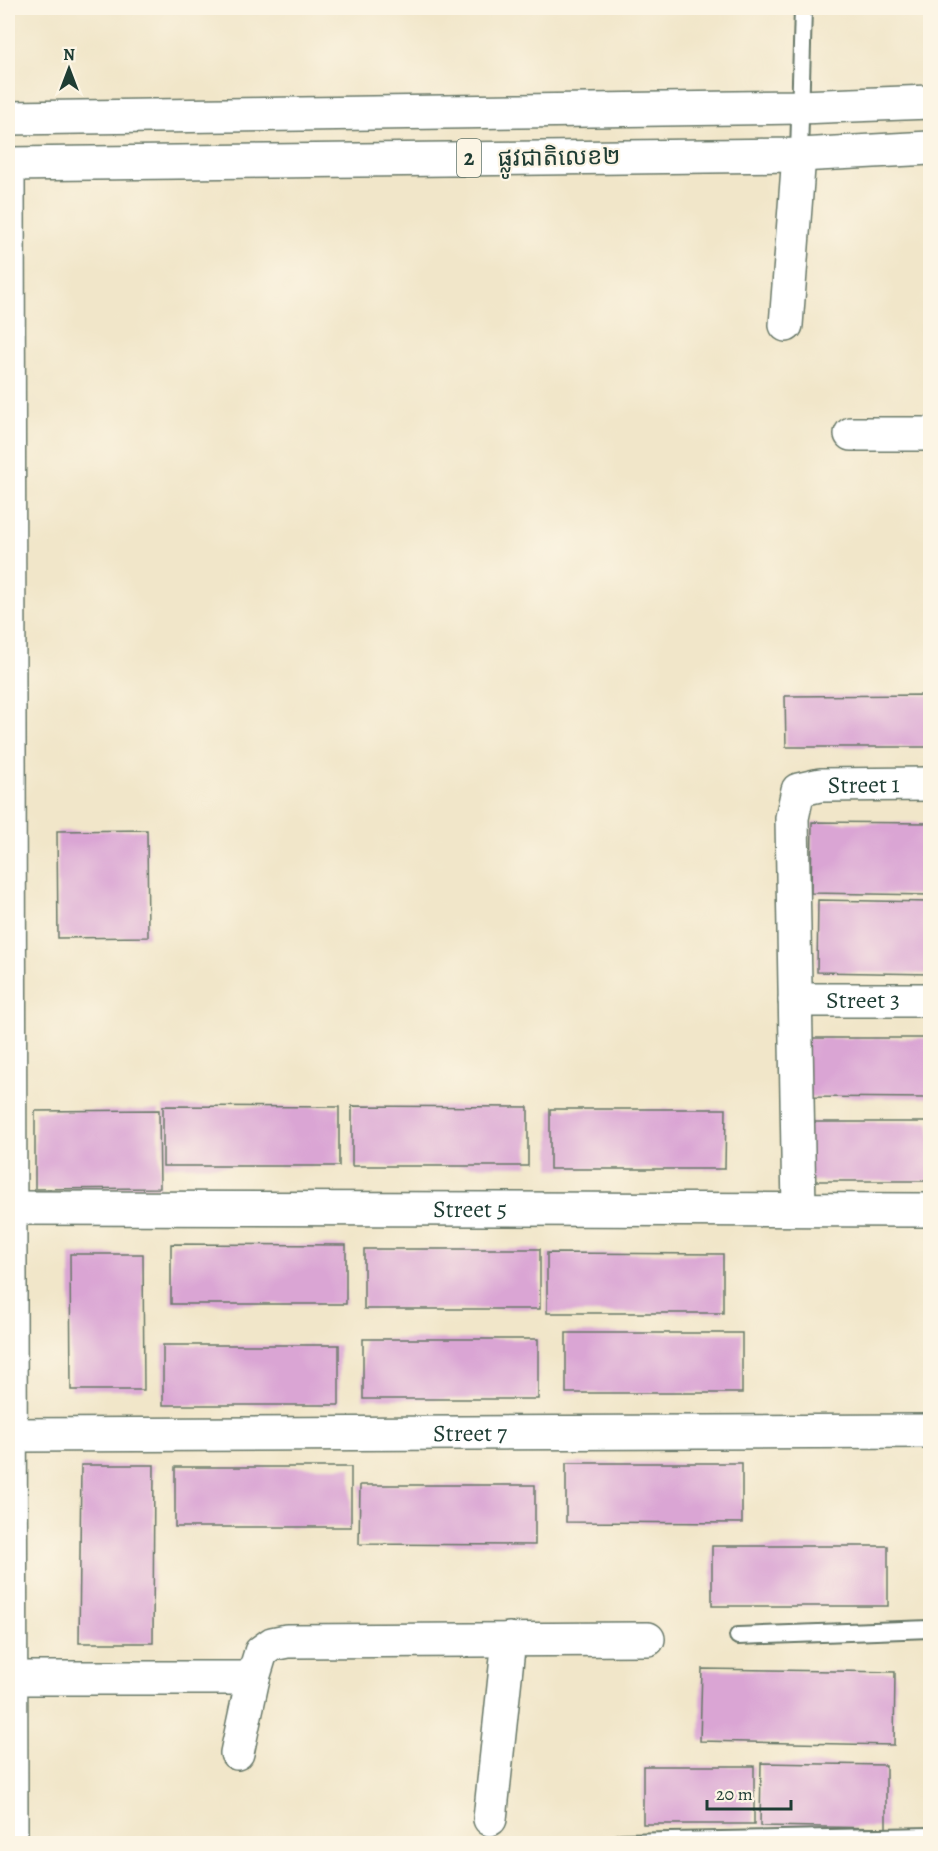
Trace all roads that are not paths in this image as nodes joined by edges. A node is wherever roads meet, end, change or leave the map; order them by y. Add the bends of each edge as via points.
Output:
1 (803, 8) edge
2 (930, 102) edge
3 (800, 107) junction
4 (8, 118) edge
5 (930, 148) edge
6 (799, 155) junction
7 (8, 164) edge
8 (786, 325) dead end
9 (851, 434) dead end
10 (930, 434) edge
11 (930, 784) edge
12 (795, 1000) junction
13 (930, 1000) edge
14 (10, 1208) junction
15 (799, 1209) junction
16 (930, 1209) edge
17 (930, 1431) edge
18 (10, 1435) junction
19 (930, 1629) edge
20 (738, 1636) dead end
21 (509, 1639) junction
22 (648, 1639) dead end
23 (9, 1678) junction
24 (253, 1678) junction
25 (237, 1753) dead end
26 (490, 1819) dead end
27 (930, 1836) edge
28 (621, 1842) dead end
29 (11, 1844) edge

1 - 3 lane
2 - 3 main road, ផ្លូវជាតិលេខ២ / 2
3 - 4 main road, ផ្លូវជាតិលេខ២ / 2
3 - 6 lane
5 - 6 main road, ផ្លូវជាតិលេខ២ / 2
6 - 7 main road, ផ្លូវជាតិលេខ២ / 2
6 - 8 main road
7 - 14 main road
9 - 10 main road
11 - 12 main road, Street 1 via 820,785 798,790 792,818
12 - 13 main road, Street 3
12 - 15 main road
14 - 15 main road, Street 5
14 - 18 main road
15 - 16 main road, Street 5
17 - 18 main road, Street 7
18 - 23 main road
19 - 20 lane
21 - 22 main road
21 - 24 main road via 287,1641 272,1644 261,1652
21 - 26 main road
23 - 24 main road
23 - 29 main road
24 - 25 main road
27 - 28 lane

